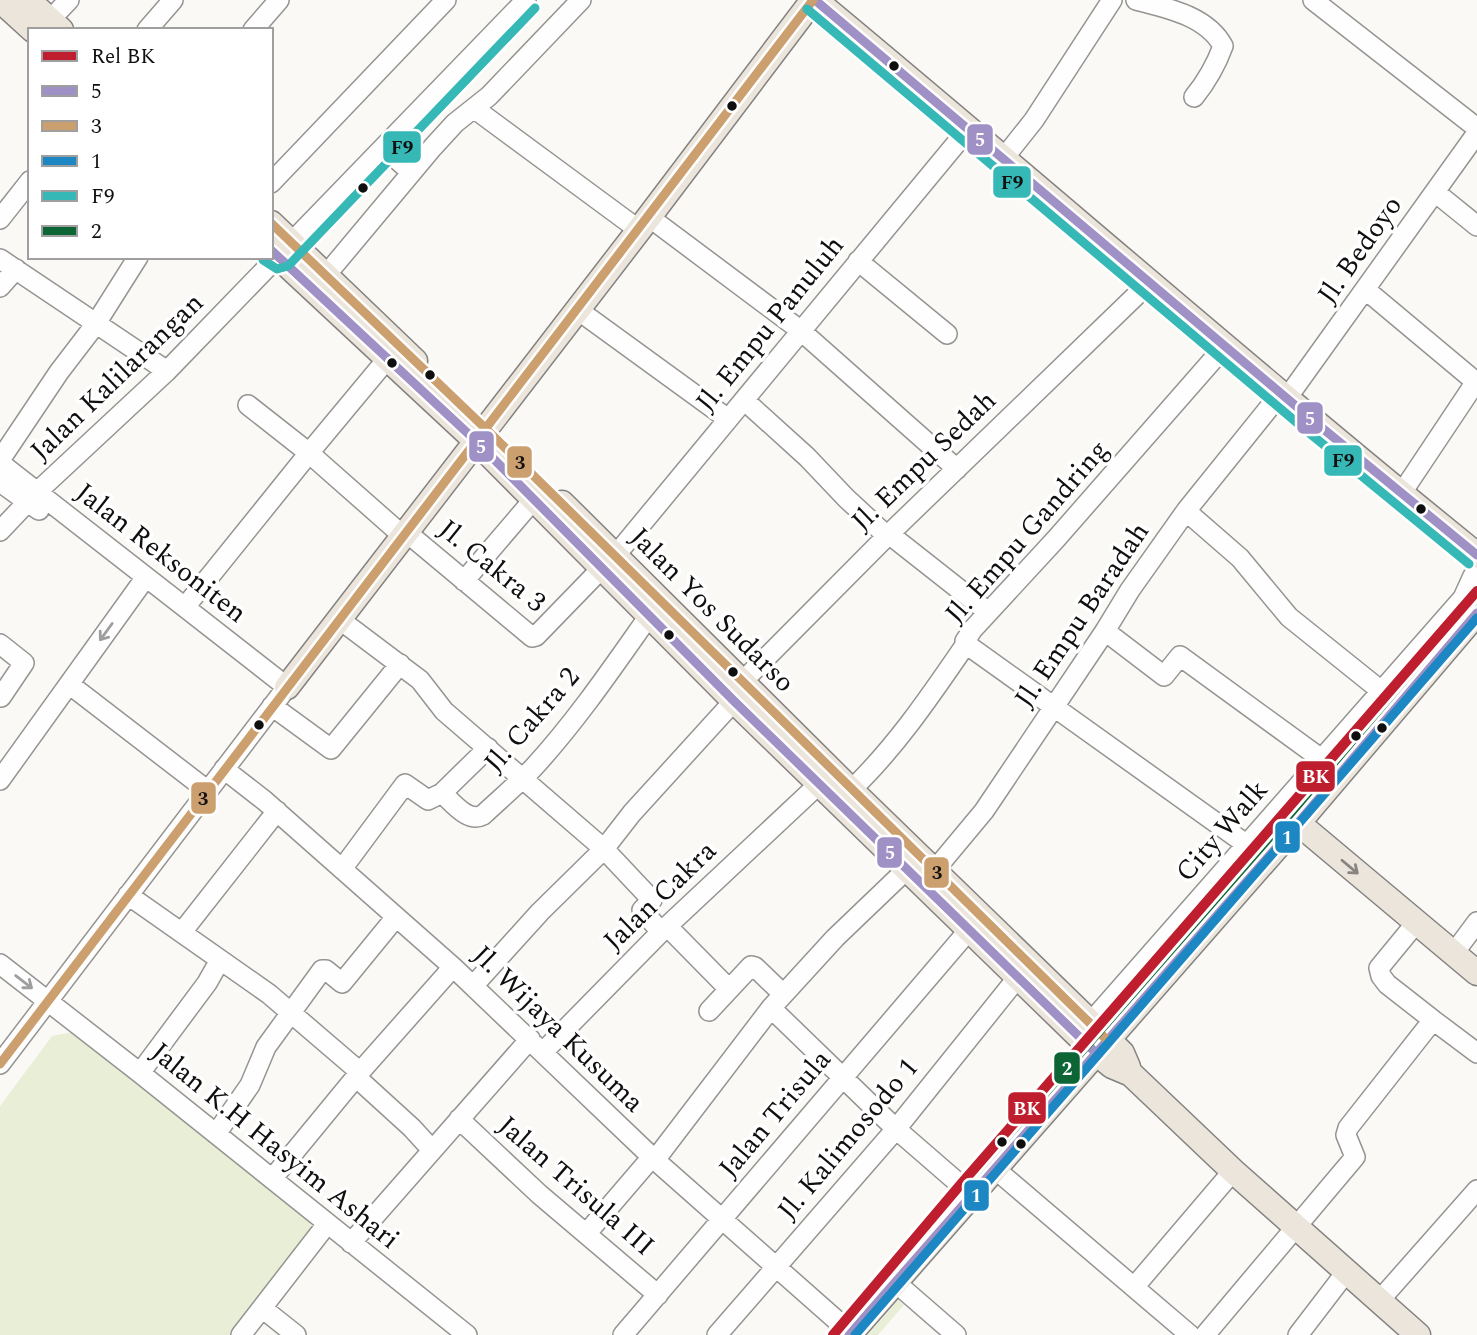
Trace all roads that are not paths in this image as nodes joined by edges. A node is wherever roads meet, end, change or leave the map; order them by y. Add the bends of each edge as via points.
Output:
1 (1, 0) edge
2 (28, 0) edge
3 (69, 0) edge
4 (173, 0) edge
5 (279, 0) edge
6 (446, 0) edge
7 (526, 0) edge
8 (581, 0) edge
9 (814, 0) edge
10 (1112, 0) edge
11 (1136, 0) edge
12 (1313, 0) edge
13 (48, 26) edge
14 (149, 28) edge
15 (255, 28) edge
16 (1194, 97) dead end
17 (475, 109) junction
18 (969, 128) junction
19 (1477, 131) edge
20 (384, 148) junction
21 (1003, 159) junction
22 (411, 172) junction
23 (273, 181) edge
24 (28, 184) edge
25 (1435, 192) junction
26 (0, 219) edge
27 (644, 224) junction
28 (1477, 226) edge
29 (273, 228) edge
30 (281, 250) edge
31 (137, 259) edge
32 (273, 259) edge
33 (858, 261) junction
34 (8, 264) edge
35 (326, 275) junction
36 (1149, 283) junction
37 (0, 288) edge
38 (1366, 290) junction
39 (578, 310) junction
40 (95, 325) junction
41 (800, 330) junction
42 (947, 334) dead end
43 (1225, 346) junction
44 (388, 358) junction
45 (167, 371) junction
46 (1476, 381) edge
47 (1284, 396) junction
48 (744, 400) junction
49 (248, 405) dead end
50 (728, 419) junction
51 (480, 434) junction
52 (309, 453) junction
53 (0, 461) edge
54 (957, 469) junction
55 (0, 482) edge
56 (1401, 494) junction
57 (33, 497) junction
58 (534, 499) junction
59 (1186, 511) junction
60 (0, 531) edge
61 (404, 533) junction
62 (888, 535) junction
63 (609, 562) junction
64 (1475, 566) edge
65 (116, 568) dead end
66 (146, 577) junction
67 (464, 581) junction
68 (185, 607) junction
69 (988, 612) junction
70 (1477, 613) edge
71 (649, 616) junction
72 (339, 619) junction
73 (1105, 631) junction
74 (0, 644) edge
75 (966, 644) junction
76 (400, 664) junction
77 (69, 684) junction
78 (287, 687) junction
79 (741, 690) junction
80 (2, 697) edge
81 (1390, 698) junction
82 (272, 706) junction
83 (1055, 707) junction
84 (488, 748) junction
85 (1331, 766) junction
86 (224, 769) junction
87 (523, 778) junction
88 (0, 780) edge
89 (819, 784) junction
90 (851, 790) junction
91 (208, 791) junction
92 (442, 793) junction
93 (277, 811) junction
94 (1298, 823) junction
95 (604, 849) junction
96 (1256, 851) junction
97 (342, 869) junction
98 (906, 870) junction
99 (934, 871) junction
100 (128, 895) junction
101 (396, 917) junction
102 (1416, 922) junction
103 (1477, 922) edge
104 (664, 929) junction
105 (969, 930) junction
106 (181, 932) junction
107 (1169, 951) junction
108 (1454, 953) junction
109 (220, 960) junction
110 (0, 964) edge
111 (453, 967) junction
112 (1477, 973) edge
113 (1018, 977) junction
114 (473, 986) junction
115 (728, 988) junction
116 (47, 1000) junction
117 (777, 1001) junction
118 (709, 1010) dead end
119 (291, 1013) junction
120 (1433, 1020) junction
121 (1085, 1029) junction
122 (536, 1046) junction
123 (1102, 1047) junction
124 (1477, 1054) edge
125 (0, 1064) edge
126 (141, 1073) junction
127 (358, 1074) junction
128 (843, 1077) junction
129 (459, 1119) junction
130 (896, 1129) junction
131 (216, 1134) junction
132 (432, 1150) junction
133 (653, 1158) junction
134 (994, 1168) junction
135 (1233, 1171) junction
136 (272, 1179) junction
137 (1477, 1190) edge
138 (971, 1194) junction
139 (722, 1220) junction
140 (327, 1224) junction
141 (1297, 1227) junction
142 (586, 1234) junction
143 (351, 1243) junction
144 (775, 1267) junction
145 (1347, 1272) junction
146 (895, 1282) junction
147 (1135, 1286) junction
148 (658, 1295) junction
149 (1380, 1301) junction
150 (262, 1308) junction
151 (850, 1334) edge
152 (241, 1335) edge
153 (296, 1335) edge
154 (467, 1335) edge
155 (623, 1335) edge
156 (718, 1335) edge
157 (957, 1335) edge
158 (1189, 1335) edge
159 (1205, 1335) edge
160 (1298, 1335) edge
161 (1418, 1335) edge

1 - 13 main road
2 - 13 main road
3 - 13 street
4 - 14 street
5 - 15 street
6 - 23 street
7 - 20 street, Jalan Kalilarangan
8 - 17 street
9 - 18 main road
9 - 27 main road
10 - 21 street via 1034,120
11 - 16 street via 1190,16 1218,37 1223,46 1219,57
12 - 19 street
17 - 22 street via 455,123
17 - 27 street
18 - 21 main road
18 - 33 street, Jl. Empu Panuluh
19 - 25 street, Jl. Bedoyo
20 - 22 street
20 - 30 street, Jalan Kalilarangan
21 - 36 main road
22 - 35 street
24 - 26 street
25 - 28 street
25 - 38 street, Jl. Bedoyo
27 - 39 main road
27 - 41 street
29 - 30 main road, Jalan Yos Sudarso
30 - 35 main road, Jalan Yos Sudarso
30 - 44 main road, Jalan Yos Sudarso
31 - 40 street
32 - 45 street, Jalan Kalilarangan
33 - 41 street, Jl. Empu Panuluh
33 - 42 street
34 - 37 street
34 - 40 street
35 - 51 main road, Jalan Yos Sudarso
36 - 43 main road
36 - 54 street, Jl. Empu Sedah
38 - 46 street
38 - 47 street, Jl. Bedoyo
39 - 50 street
39 - 51 main road
40 - 45 street
40 - 53 street
41 - 48 street, Jl. Empu Panuluh
41 - 54 street
43 - 47 main road
43 - 69 street, Jl. Empu Gandring
44 - 51 main road, Jalan Yos Sudarso
44 - 52 street
45 - 57 street, Jalan Kalilarangan
46 - 56 street
47 - 56 main road
47 - 59 street, Jl. Empu Baradah
48 - 50 street, Jl. Empu Panuluh
48 - 62 street
49 - 52 street, Jl. Cakra 3
50 - 63 street, Jl. Empu Panuluh
51 - 58 main road, Jalan Yos Sudarso
51 - 61 main road
51 - 63 main road, Jalan Yos Sudarso
52 - 61 street, Jl. Cakra 3
52 - 68 street
53 - 57 street, Jalan Reksoniten
54 - 62 street, Jl. Empu Sedah
55 - 57 street
56 - 64 main road
57 - 60 street, Jalan Kalilarangan
57 - 65 street
57 - 66 street, Jalan Reksoniten
58 - 63 main road, Jalan Yos Sudarso
58 - 67 street
59 - 73 street, Jl. Empu Baradah
59 - 81 street via 1233,551 1289,617
61 - 67 street, Jl. Cakra 3
61 - 72 main road
62 - 69 street
62 - 79 street, Jl. Empu Sedah
63 - 67 street, Jl. Cakra 3 via 532,637
63 - 71 main road, Jalan Yos Sudarso
63 - 79 main road, Jalan Yos Sudarso
64 - 81 street via 1463,598
66 - 68 street, Jalan Reksoniten
66 -> 77 street
68 - 78 street, Jalan Reksoniten
69 - 75 street, Jl. Empu Gandring
70 - 81 main road
71 - 79 main road, Jalan Yos Sudarso
71 - 87 street, Jl. Cakra 2 via 592,696
72 - 76 street
72 - 78 main road
73 - 83 street, Jl. Empu Baradah
73 - 85 street via 1164,676 1180,656
74 - 80 street via 24,663
75 - 83 street
75 - 90 street, Jl. Empu Gandring via 903,732
76 - 82 street via 331,749
76 - 84 street via 420,680 444,711
77 - 88 street
77 - 91 street
78 - 82 street
79 - 89 main road, Jalan Yos Sudarso
79 - 90 main road, Jalan Yos Sudarso
79 - 95 street, Jl. Empu Sedah
81 - 85 main road
82 - 86 street
83 - 96 street
83 - 99 street, Jl. Empu Baradah via 984,811
84 - 87 street
84 - 92 street
85 - 94 main road
85 - 96 street, City Walk
86 - 91 street
86 - 93 street, Jl. Wijaya Kusuma
87 - 92 street, Jl. Cakra 2 via 478,818 468,816
87 - 95 street
89 - 98 main road, Jalan Yos Sudarso
89 - 104 street, Jalan Cakra
90 - 99 main road, Jalan Yos Sudarso
91 - 100 street
92 - 97 street via 425,800 405,784
93 - 97 street, Jl. Wijaya Kusuma
93 - 106 street
94 - 96 main road
94 -> 102 main road
95 - 104 street via 652,900 642,910
95 - 114 street, Jl. Empu Sedah
96 - 107 main road
97 - 101 street, Jl. Wijaya Kusuma
98 - 105 main road, Jalan Yos Sudarso
98 - 117 street via 835,937
99 - 121 main road, Jalan Yos Sudarso
100 - 106 street
100 - 116 street
101 - 111 street, Jl. Wijaya Kusuma
101 - 119 street via 346,987 322,970
102 - 108 main road
102 - 120 street via 1379,968 1387,984
103 - 108 street
104 - 115 street
104 - 122 street, Jalan Cakra
105 - 113 main road, Jalan Yos Sudarso
105 - 128 street, Jalan Trisula
106 - 109 street
107 - 121 street
107 - 123 main road
108 - 112 main road
109 - 119 street
109 - 126 street
110 -> 116 street, Jalan K.H Hasyim Ashari
111 - 114 street, Jl. Wijaya Kusuma
111 - 127 street
113 - 121 main road, Jalan Yos Sudarso
113 - 130 street, Jl. Kalimosodo 1
114 - 122 street, Jl. Wijaya Kusuma
115 - 117 street via 753,966
115 - 118 street
116 - 125 street
116 - 126 street, Jalan K.H Hasyim Ashari
117 - 128 street
117 - 133 street
119 - 127 street
119 - 131 street
120 - 124 street
120 - 141 street via 1349,1128 1346,1135 1355,1157
121 - 123 main road, Jalan Yos Sudarso
122 - 129 street, Jalan Cakra
122 - 133 street, Jl. Wijaya Kusuma
123 - 134 main road
123 - 135 main road, Jalan Yos Sudarso via 1112,1066 1131,1074
126 - 131 street, Jalan K.H Hasyim Ashari
127 - 132 street
127 - 136 street
128 - 130 street
128 - 139 street, Jalan Trisula
129 - 132 street, Jalan Cakra
129 - 142 street, Jalan Trisula III
130 - 138 street
130 - 144 street, Jl. Kalimosodo 1
131 - 136 street, Jalan K.H Hasyim Ashari
132 - 143 street, Jalan Cakra
133 - 139 street, Jl. Wijaya Kusuma
133 - 142 street
134 - 138 main road
134 - 147 street
135 - 141 main road, Jalan Yos Sudarso
135 - 147 street
136 - 140 street, Jalan K.H Hasyim Ashari
137 - 149 street
138 - 146 main road
139 - 144 street, Jl. Wijaya Kusuma
139 - 148 street, Jalan Trisula
140 - 143 street, Jalan K.H Hasyim Ashari
140 - 150 street
141 - 145 main road, Jalan Yos Sudarso
141 - 159 street
142 - 148 street, Jalan Trisula III
143 - 154 street, Jalan K.H Hasyim Ashari
144 - 151 street, Jl. Wijaya Kusuma
144 - 156 street, Jl. Kalimosodo 1
145 - 149 main road, Jalan Yos Sudarso
145 - 160 street
146 - 151 main road
146 - 157 street
147 - 158 street
148 - 155 street, Jalan Trisula
149 - 161 main road, Jalan Yos Sudarso
150 - 152 street
150 - 153 street

